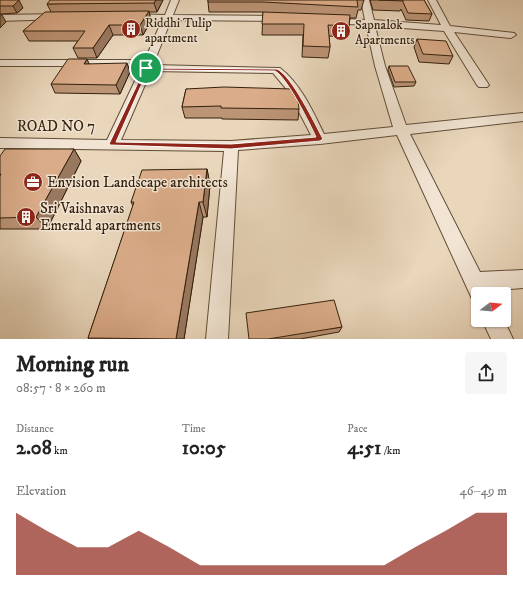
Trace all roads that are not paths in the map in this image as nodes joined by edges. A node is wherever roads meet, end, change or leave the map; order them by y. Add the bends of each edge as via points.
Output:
1 (175, 0) edge
2 (365, 0) edge
3 (432, 0) edge
4 (169, 16) junction
5 (69, 17) edge
6 (123, 17) edge
7 (0, 18) edge
8 (291, 18) edge
9 (323, 20) edge
10 (370, 22) junction
11 (447, 28) junction
12 (511, 35) dead end
13 (0, 63) edge
14 (148, 66) junction
15 (483, 85) dead end
16 (523, 117) edge
17 (400, 130) junction
18 (320, 139) junction
19 (0, 143) edge
20 (18, 143) junction
21 (112, 144) junction
22 (231, 146) junction
23 (7, 160) edge
24 (523, 279) edge
25 (478, 287) edge
26 (483, 287) edge
27 (496, 327) edge
28 (217, 339) edge
29 (502, 339) edge

1 - 4 street
2 - 10 street
3 - 11 street
4 - 6 street
4 - 8 street
4 - 14 street
5 - 7 street
9 - 10 street
10 - 11 street
10 - 17 street via 380,66
11 - 12 street
11 - 15 street
13 - 14 street
14 - 18 street via 281,72 309,116
14 - 21 street
16 - 17 street, ROAD NO 7
17 - 18 street, ROAD NO 7
17 - 25 street
18 - 22 street, ROAD NO 7
19 - 20 street, ROAD NO 7
20 - 21 street, ROAD NO 7
20 - 23 street
21 - 22 street, ROAD NO 7
22 - 28 street
24 - 26 street
27 - 29 street

